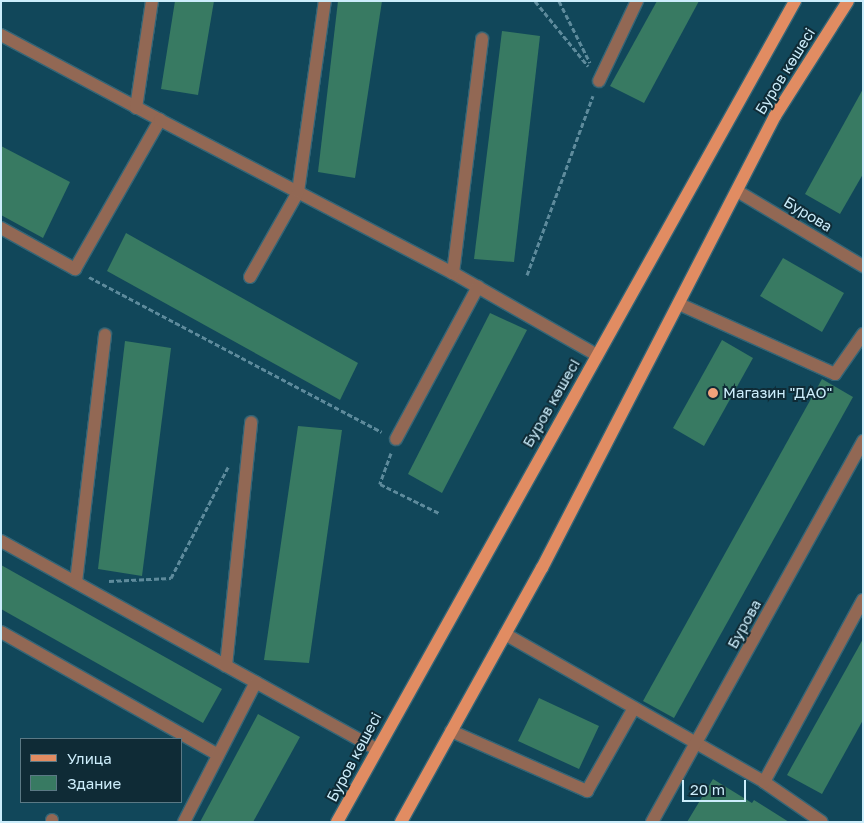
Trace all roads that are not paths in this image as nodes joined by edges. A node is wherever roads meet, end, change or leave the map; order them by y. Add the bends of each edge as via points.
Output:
1 (152, 1) edge
2 (325, 1) edge
3 (638, 1) edge
4 (795, 1) edge
5 (848, 1) edge
6 (1, 35) edge
7 (482, 39) dead end
8 (599, 81) road end
9 (136, 108) junction
10 (160, 120) junction
11 (737, 191) junction
12 (298, 192) junction
13 (1, 228) edge
14 (863, 266) edge
15 (453, 273) junction
16 (250, 277) dead end
17 (478, 287) junction
18 (679, 304) junction
19 (863, 334) edge
20 (105, 335) dead end
21 (597, 355) junction
22 (251, 422) dead end
23 (396, 439) road end
24 (863, 441) edge
25 (1, 541) edge
26 (76, 582) junction
27 (863, 600) edge
28 (1, 632) edge
29 (505, 634) junction
30 (226, 666) junction
31 (256, 682) junction
32 (634, 708) junction
33 (452, 731) junction
34 (696, 744) junction
35 (376, 749) junction
36 (217, 754) junction
37 (764, 782) junction
38 (184, 822) edge
39 (337, 822) edge
40 (401, 822) edge
41 (652, 822) edge
42 (822, 822) edge

1 - 9 street
2 - 12 street
3 - 8 street
4 - 21 main road, Буров көшесі
5 - 11 main road, Буров көшесі via 776,116
6 - 9 street
7 - 15 street
9 - 10 street
10 - 12 street
10 - 13 street via 75,269
11 - 14 street, Бурова
11 - 18 main road, Буров көшесі
12 - 15 street
12 - 16 street
15 - 17 street
17 - 21 street
17 - 23 street
18 - 19 street via 835,374
18 - 29 main road, Буров көшесі
20 - 26 street
21 - 35 main road, Буров көшесі
22 - 30 street
24 - 34 street, Бурова
25 - 26 street
26 - 30 street
27 - 37 street
28 - 36 street
29 - 32 street
29 - 33 main road, Буров көшесі
30 - 31 street
31 - 35 street
31 - 36 street
32 - 33 street via 587,791
32 - 34 street
33 - 40 main road, Буров көшесі
34 - 37 street
34 - 41 street, Бурова
35 - 39 main road, Буров көшесі
36 - 38 street
37 - 42 street

